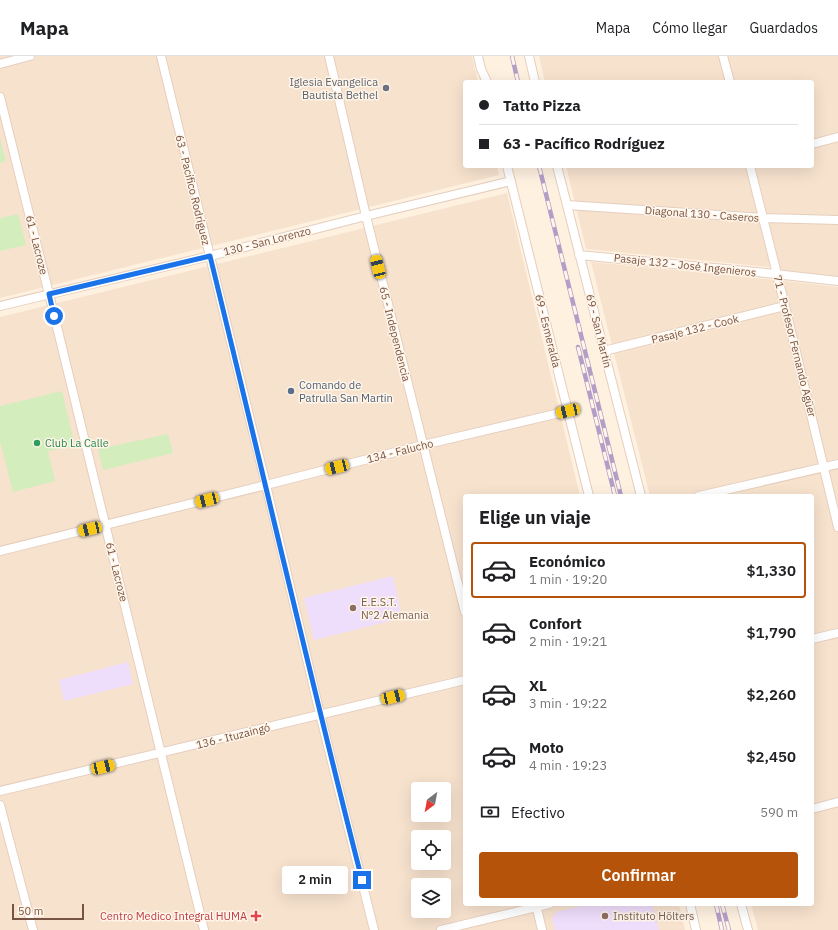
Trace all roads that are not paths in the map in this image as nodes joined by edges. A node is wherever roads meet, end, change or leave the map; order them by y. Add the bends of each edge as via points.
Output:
1 (30, 56) edge
2 (161, 56) edge
3 (329, 56) edge
4 (478, 56) edge
5 (483, 56) edge
6 (529, 56) edge
7 (723, 56) edge
8 (0, 64) edge
9 (487, 80) edge
10 (488, 80) edge
11 (535, 80) edge
12 (729, 80) edge
13 (0, 97) edge
14 (838, 137) edge
15 (814, 143) edge
16 (508, 168) edge
17 (558, 168) edge
18 (751, 168) edge
19 (511, 181) junction
20 (567, 205) junction
21 (366, 216) junction
22 (764, 218) junction
23 (838, 220) edge
24 (579, 255) junction
25 (210, 256) junction
26 (777, 274) junction
27 (838, 281) edge
28 (49, 294) junction
29 (0, 306) edge
30 (785, 306) junction
31 (604, 351) junction
32 (568, 411) junction
33 (423, 445) junction
34 (838, 464) edge
35 (824, 467) junction
36 (266, 486) junction
37 (589, 494) edge
38 (640, 494) edge
39 (708, 494) edge
40 (105, 525) junction
41 (838, 527) edge
42 (0, 551) edge
43 (463, 604) edge
44 (838, 633) edge
45 (814, 639) edge
46 (463, 680) edge
47 (320, 714) junction
48 (161, 753) junction
49 (0, 792) edge
50 (838, 802) edge
51 (0, 805) edge
52 (814, 808) edge
53 (532, 906) edge
54 (536, 906) edge
55 (690, 906) edge
56 (742, 906) edge
57 (32, 930) edge
58 (204, 930) edge
59 (374, 930) edge
60 (441, 930) edge
61 (542, 930) edge
62 (696, 930) edge
63 (748, 930) edge

1 - 8 street
2 - 25 street, 63 - Pacífico Rodríguez
3 - 21 street, 65 - Independencia
4 - 9 street
5 - 10 street
6 - 11 street
7 - 12 street
13 - 28 street, 61 - Lacroze
14 - 15 street
16 - 19 street, 69 - Esmeralda
17 - 20 street, 69 - San Martín
18 - 22 street, 71 - Profesor Fernando Agüer
19 - 21 street, 130 - San Lorenzo
19 - 32 street, 69 - Esmeralda
20 - 22 street, Diagonal 130 - Caseros
20 - 24 street, 69 - San Martín
21 - 25 street, 130 - San Lorenzo
21 - 33 street, 65 - Independencia
22 - 23 street, Diagonal 130 - Caseros
22 - 26 street, 71 - Profesor Fernando Agüer
24 - 26 street, Pasaje 132 - José Ingenieros
24 - 31 street, 69 - San Martín
25 - 28 street, 130 - San Lorenzo
25 - 36 street, 63 - Pacífico Rodríguez
26 - 27 street, Pasaje 132 - José Ingenieros
26 - 30 street, 71 - Profesor Fernando Agüer
28 - 29 street, 130 - San Lorenzo
28 - 40 street, 61 - Lacroze
30 - 31 street, Pasaje 132 - Cook
30 - 35 street, 71 - Profesor Fernando Agüer
31 - 38 street, 69 - San Martín
32 - 33 street, 134 - Falucho
32 - 37 street, 69 - Esmeralda
33 - 36 street, 134 - Falucho
33 - 43 street, 65 - Independencia
34 - 35 street
35 - 39 street
35 - 41 street, 71 - Profesor Fernando Agüer
36 - 40 street, 134 - Falucho
36 - 47 street, 63 - Pacífico Rodríguez
40 - 42 street, 134 - Falucho
40 - 48 street, 61 - Lacroze
44 - 45 street
46 - 47 street, 136 - Ituzaingó
47 - 48 street, 136 - Ituzaingó
47 - 59 street, 63 - Pacífico Rodríguez
48 - 49 street, 136 - Ituzaingó
48 - 58 street, 61 - Lacroze
50 - 52 street
51 - 57 street
53 - 60 street
54 - 61 street
55 - 62 street
56 - 63 street

